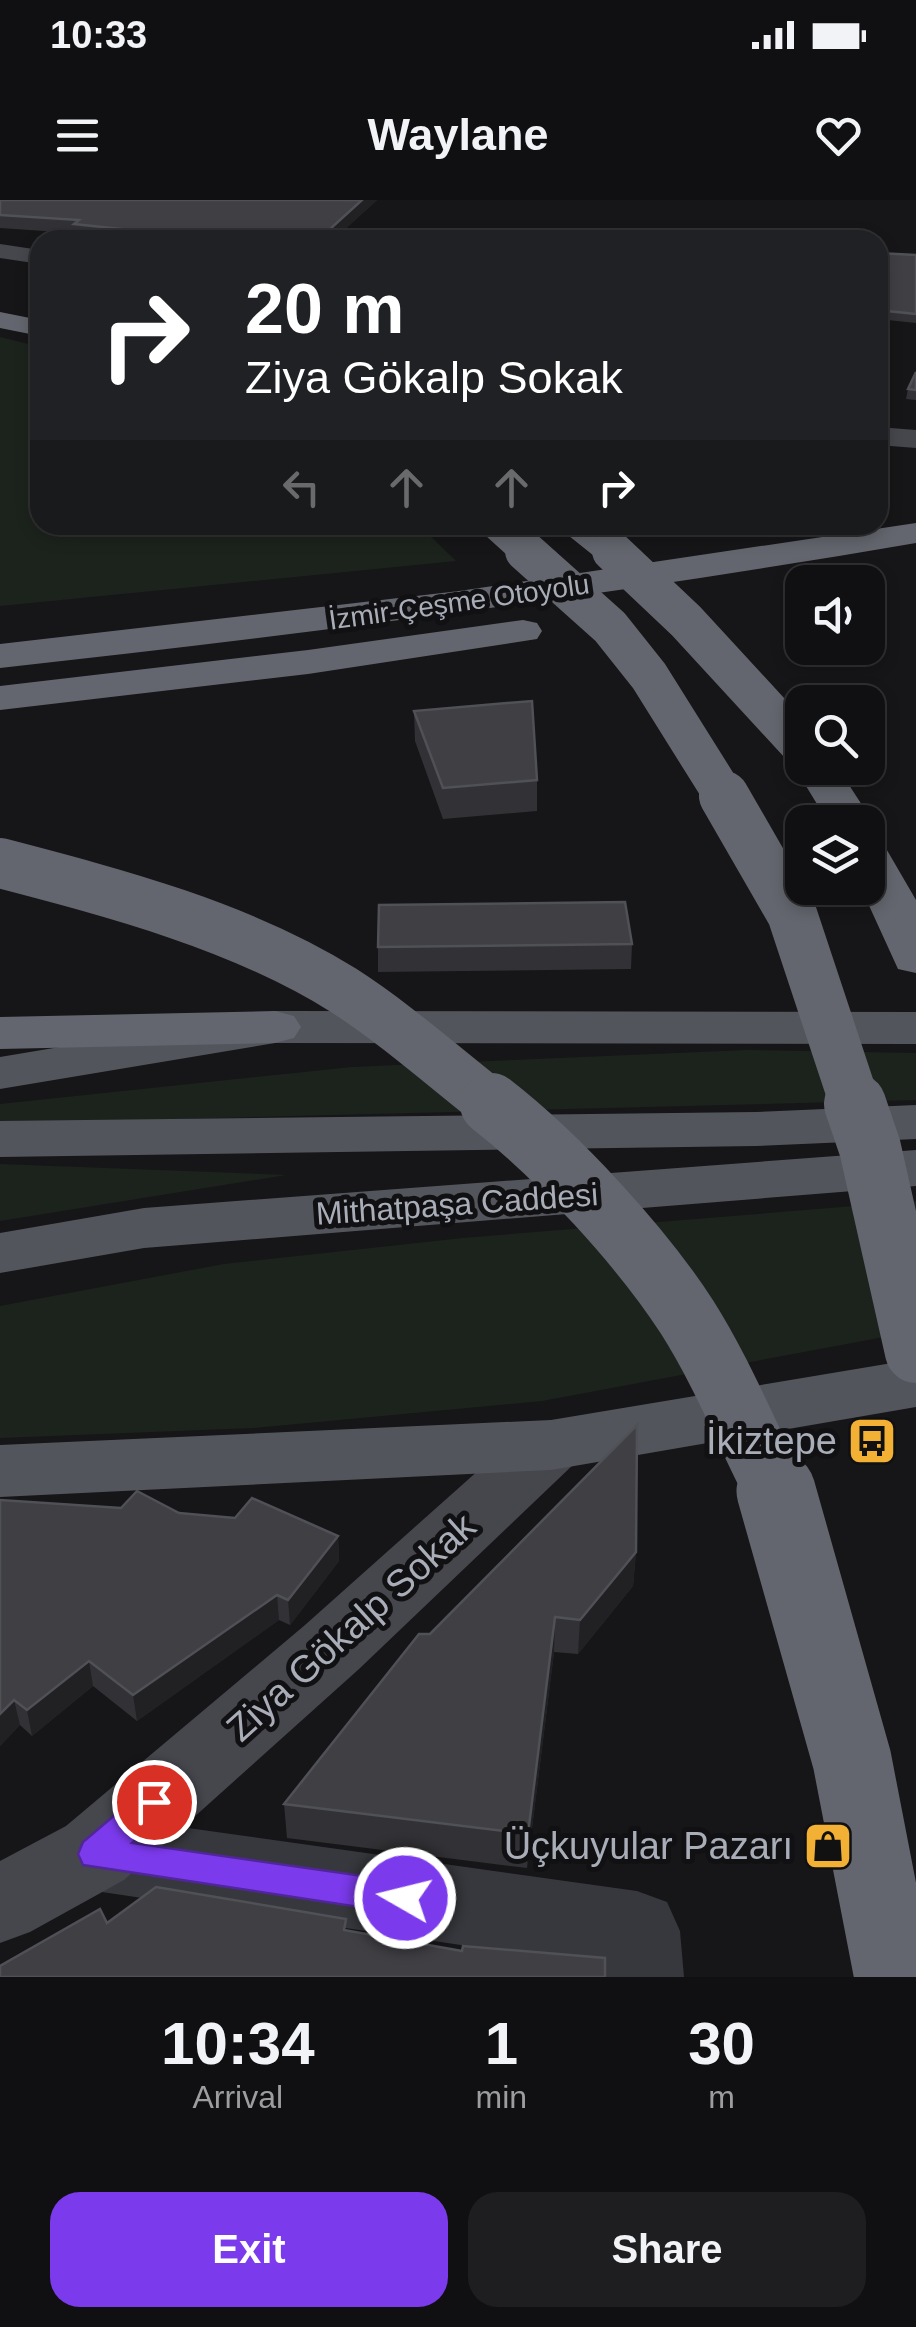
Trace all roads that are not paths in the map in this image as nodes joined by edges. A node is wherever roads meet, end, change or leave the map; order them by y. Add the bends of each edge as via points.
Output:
1 (0, 251) edge
2 (30, 256) edge
3 (0, 298) edge
4 (30, 304) edge
5 (0, 320) edge
6 (30, 326) edge
7 (888, 437) edge
8 (916, 439) edge
9 (916, 530) edge
10 (888, 533) edge
11 (508, 535) edge
12 (591, 535) edge
13 (867, 535) edge
14 (724, 602) dead end
15 (0, 624) edge
16 (0, 656) edge
17 (0, 698) edge
18 (785, 729) edge
19 (0, 863) edge
20 (885, 887) edge
21 (916, 958) edge
22 (275, 1027) junction
23 (916, 1028) edge
24 (0, 1033) edge
25 (0, 1073) edge
26 (916, 1122) edge
27 (0, 1139) edge
28 (916, 1168) edge
29 (0, 1253) edge
30 (916, 1352) edge
31 (916, 1383) edge
32 (551, 1445) junction
33 (0, 1471) edge
34 (96, 1854) junction
35 (0, 1904) edge
36 (638, 1954) edge
37 (894, 1977) edge

1 - 2 main road
3 - 4 highway
5 - 6 highway
7 - 8 main road
9 - 10 highway
9 - 16 highway, İzmir-Çeşme Otoyolu via 701,570
11 - 30 highway, bridge via 610,627 649,676 792,914 870,1148
12 - 18 highway, bridge via 686,621
13 - 15 highway
14 - 17 highway, İzmir-Çeşme Otoyolu
19 - 37 highway, bridge via 176,915 258,946 344,990 513,1121 616,1226 687,1317 781,1501 852,1760
20 - 21 highway
22 - 23 main road
22 - 24 highway
22 - 25 main road
26 - 27 main road
28 - 29 main road, Mithatpaşa Caddesi via 144,1228
31 - 32 main road
32 - 33 main road
32 - 34 main road, Ziya Gökalp Sokak
34 - 35 main road, Ziya Gökalp Sokak
34 - 36 street

